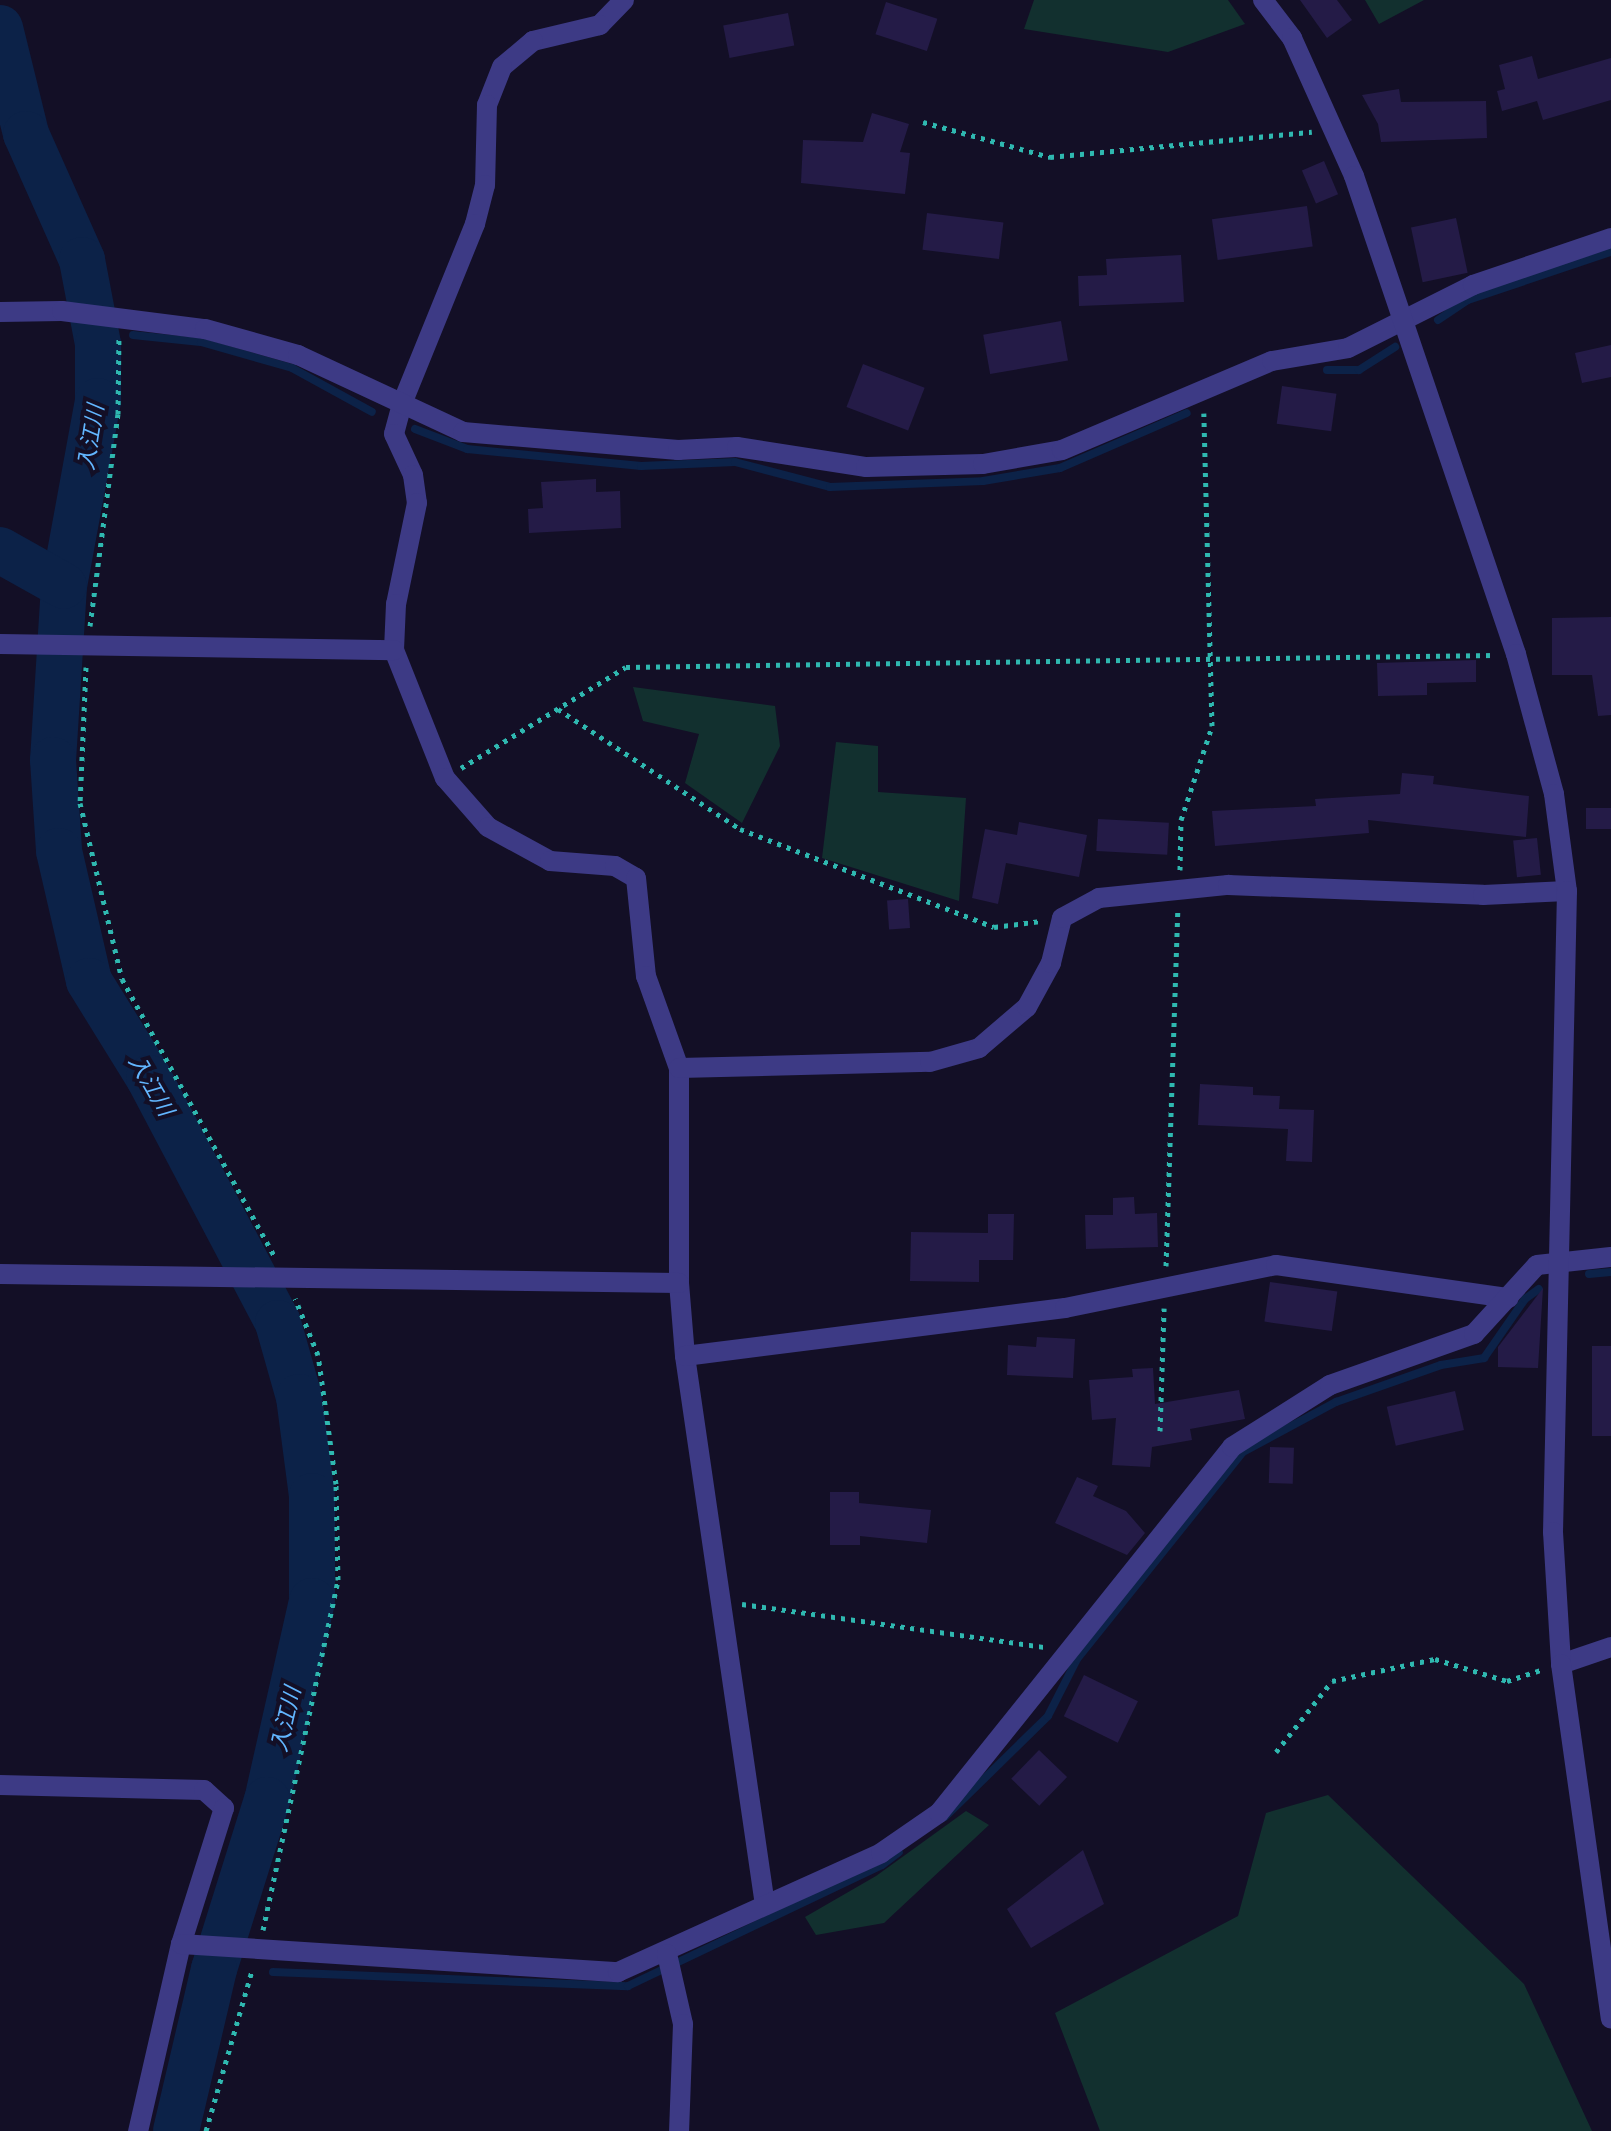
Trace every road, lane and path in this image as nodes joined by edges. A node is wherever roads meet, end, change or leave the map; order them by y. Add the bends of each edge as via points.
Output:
1 (624, 0) edge
2 (1263, 0) edge
3 (923, 122) dead end
4 (1334, 130) junction
5 (1611, 238) edge
6 (0, 312) edge
7 (120, 316) junction
8 (1406, 318) junction
9 (402, 404) junction
10 (0, 644) edge
11 (88, 646) junction
12 (394, 650) junction
13 (1516, 654) junction
14 (557, 709) junction
15 (445, 778) junction
16 (1567, 891) junction
17 (1062, 918) junction
18 (679, 1068) junction
19 (1611, 1257) edge
20 (1559, 1260) junction
21 (0, 1274) edge
22 (287, 1278) junction
23 (679, 1283) junction
24 (1509, 1298) junction
25 (685, 1356) junction
26 (721, 1601) junction
27 (1611, 1647) edge
28 (1070, 1650) junction
29 (1561, 1664) junction
30 (1276, 1752) dead end
31 (0, 1785) edge
32 (765, 1905) junction
33 (188, 1945) junction
34 (258, 1950) junction
35 (667, 1954) junction
36 (1611, 2018) edge
37 (138, 2131) edge
38 (206, 2131) edge
39 (679, 2131) edge

1 - 9 street via 600,25 533,41 502,67 487,105 485,185 475,224
2 - 4 street via 1292,38
3 - 4 path via 1050,157
4 - 8 street
5 - 8 street via 1473,285
6 - 7 street
7 - 9 street via 205,329 298,355
7 - 11 path via 118,414
8 - 9 street via 1348,348 1272,361 1062,450 983,464 866,467 737,447 678,450 463,432
8 - 13 street
9 - 12 street via 394,434 413,475 417,503 396,604
10 - 11 street
11 - 12 street
11 - 22 path via 80,803 122,979
12 - 15 street
13 - 14 path via 626,667
13 - 16 street via 1554,794
14 - 15 path
14 - 17 path via 740,829 820,863 994,927
15 - 18 street via 488,827 550,861 615,866 636,878 646,976
16 - 17 street via 1483,895 1228,885 1099,898
16 - 20 street
17 - 18 street via 1051,963 1027,1007 979,1048 930,1062
18 - 23 street
19 - 20 street
20 - 24 street via 1537,1265
20 - 29 street via 1553,1532
21 - 22 street
22 - 23 street
22 - 34 path via 318,1355 336,1484 338,1580
23 - 25 street
24 - 25 street via 1276,1265 1065,1308
24 - 28 street via 1474,1334 1330,1385 1232,1447
25 - 26 street
26 - 28 path
26 - 32 street
27 - 29 street
28 - 32 street via 939,1813 881,1853
29 - 30 path via 1507,1681 1435,1659 1332,1681
29 - 36 street
31 - 33 street via 204,1790 217,1797 223,1823
32 - 35 street
33 - 34 street
33 - 37 street
34 - 35 street via 618,1972
34 - 38 path
35 - 39 street via 683,2024

